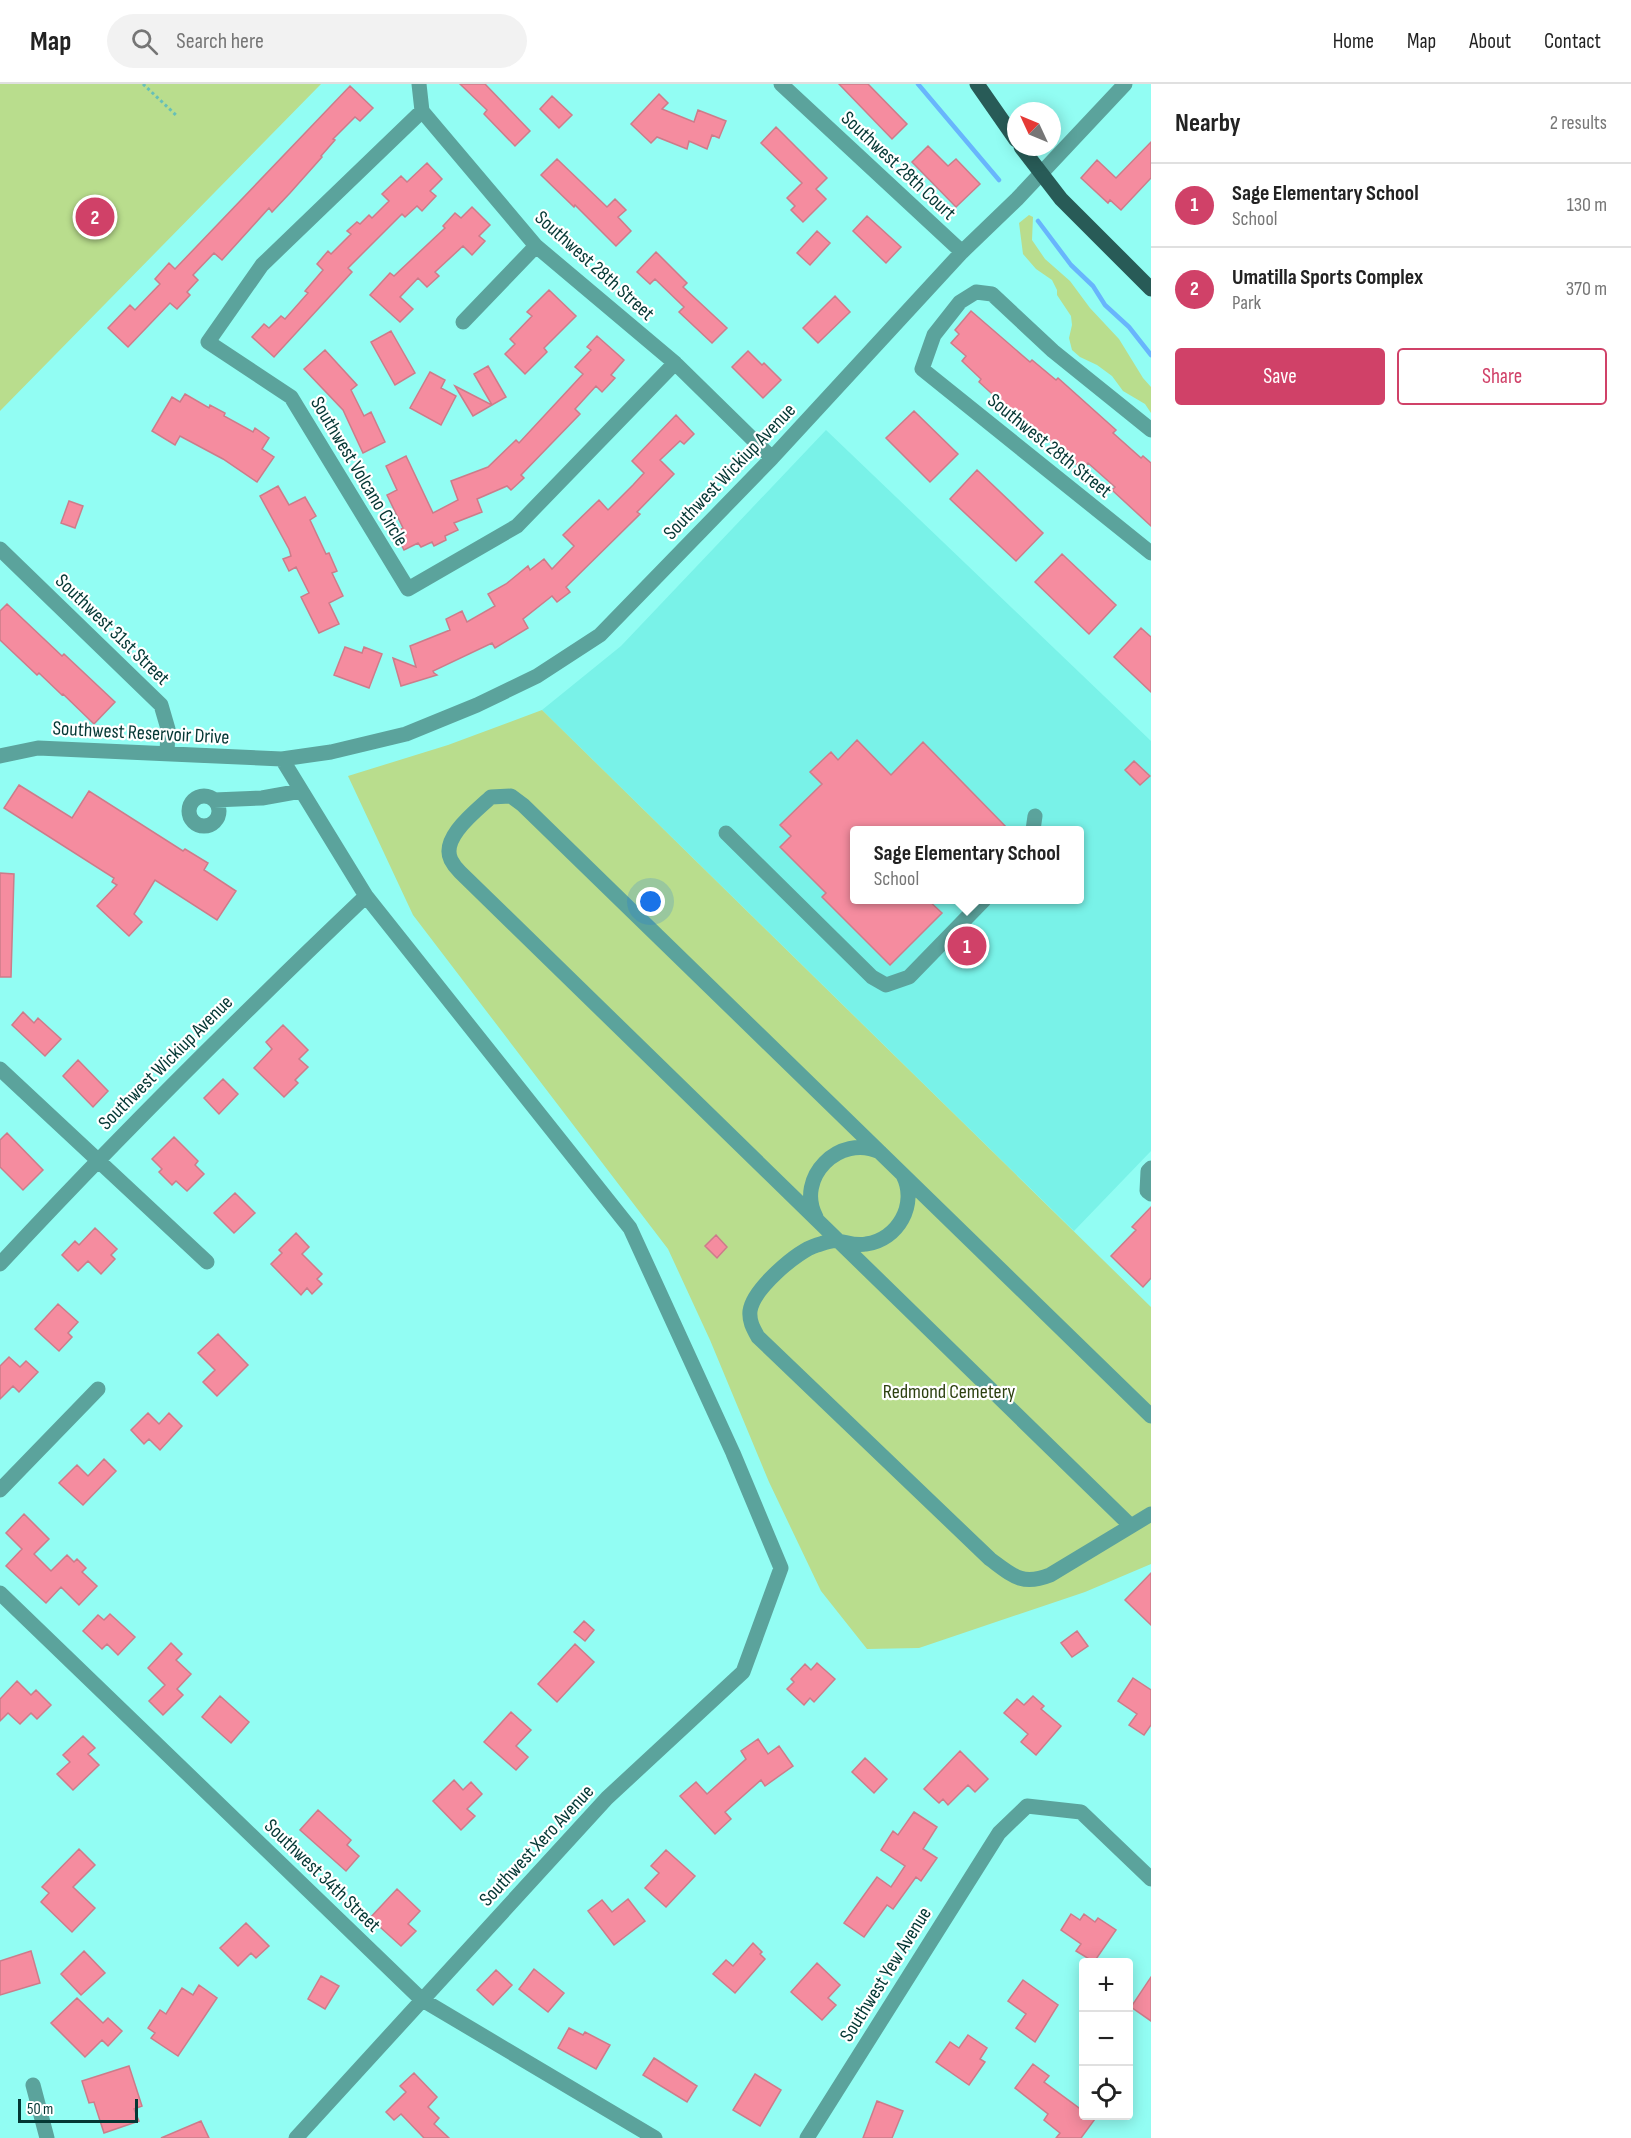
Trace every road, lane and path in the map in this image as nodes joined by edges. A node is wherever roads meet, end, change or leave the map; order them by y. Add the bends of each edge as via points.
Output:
1 (143, 84) edge
2 (419, 84) edge
3 (781, 84) edge
4 (977, 84) edge
5 (1125, 84) edge
6 (422, 111) junction
7 (177, 116) dead end
8 (1007, 127) edge
9 (1028, 156) edge
10 (1041, 172) junction
11 (536, 246) junction
12 (962, 252) junction
13 (1151, 289) edge
14 (463, 322) dead end
15 (675, 363) junction
16 (1151, 430) edge
17 (772, 458) junction
18 (0, 549) edge
19 (1151, 553) edge
20 (167, 754) junction
21 (0, 756) edge
22 (282, 759) junction
23 (301, 791) junction
24 (214, 800) dead end
25 (726, 833) dead end
26 (366, 896) junction
27 (980, 904) edge
28 (0, 1069) edge
29 (880, 1152) junction
30 (98, 1160) junction
31 (1151, 1168) edge
32 (903, 1175) junction
33 (1151, 1194) edge
34 (816, 1219) junction
35 (837, 1240) junction
36 (207, 1263) dead end
37 (0, 1264) edge
38 (98, 1389) dead end
39 (1151, 1416) edge
40 (0, 1490) edge
41 (1151, 1514) edge
42 (1131, 1526) junction
43 (0, 1593) edge
44 (1151, 1879) edge
45 (421, 1999) junction
46 (33, 2085) dead end
47 (47, 2138) edge
48 (296, 2138) edge
49 (655, 2138) edge
50 (807, 2138) edge

1 - 7 path
2 - 6 street
3 - 12 street, Southwest 28th Court
4 - 8 main road
5 - 10 street, Southwest Wickiup Avenue
6 - 11 street, Southwest 28th Street
6 - 15 street, Southwest Volcano Circle via 262,265 208,342 291,397 408,590 517,526
9 - 10 main road
10 - 12 street, Southwest Wickiup Avenue
10 - 13 main road via 1061,199
11 - 14 street
11 - 15 street, Southwest 28th Street
12 - 17 street, Southwest Wickiup Avenue
15 - 17 street, Southwest 28th Street
16 - 19 street, Southwest 28th Street via 1053,351 992,294 976,292 960,302 934,335 922,369
17 - 22 street, Southwest Wickiup Avenue via 600,636 537,676 406,734
18 - 20 street, Southwest 31st Street via 161,705 168,729
20 - 21 street, Southwest Reservoir Drive via 38,748
20 - 22 street, Southwest Reservoir Drive
22 - 23 street
23 - 24 street
23 - 26 street
25 - 27 street via 872,977 885,985 909,976
26 - 30 street, Southwest Wickiup Avenue
26 - 45 street, Southwest Xero Avenue via 630,1228 781,1568 743,1672 607,1798
28 - 30 street
29 - 32 street
29 - 34 street via 854,1148 824,1162 811,1191
29 - 34 street via 523,805 511,796 491,797 471,816 453,835 450,847 450,859 460,872
30 - 36 street
30 - 37 street, Southwest Wickiup Avenue
31 - 33 street via 1147,1191
32 - 35 street via 908,1201 894,1230 865,1245
32 - 39 street
34 - 35 street
35 - 42 street
35 - 42 street via 798,1255 759,1292 750,1308 750,1322 758,1337 1010,1574 1036,1581
38 - 40 street
41 - 42 street
43 - 45 street, Southwest 34th Street
44 - 50 street, Southwest Yew Avenue via 1081,1812 1027,1806 999,1833
45 - 48 street, Southwest Xero Avenue
45 - 49 street, Southwest 34th Street
46 - 47 street

